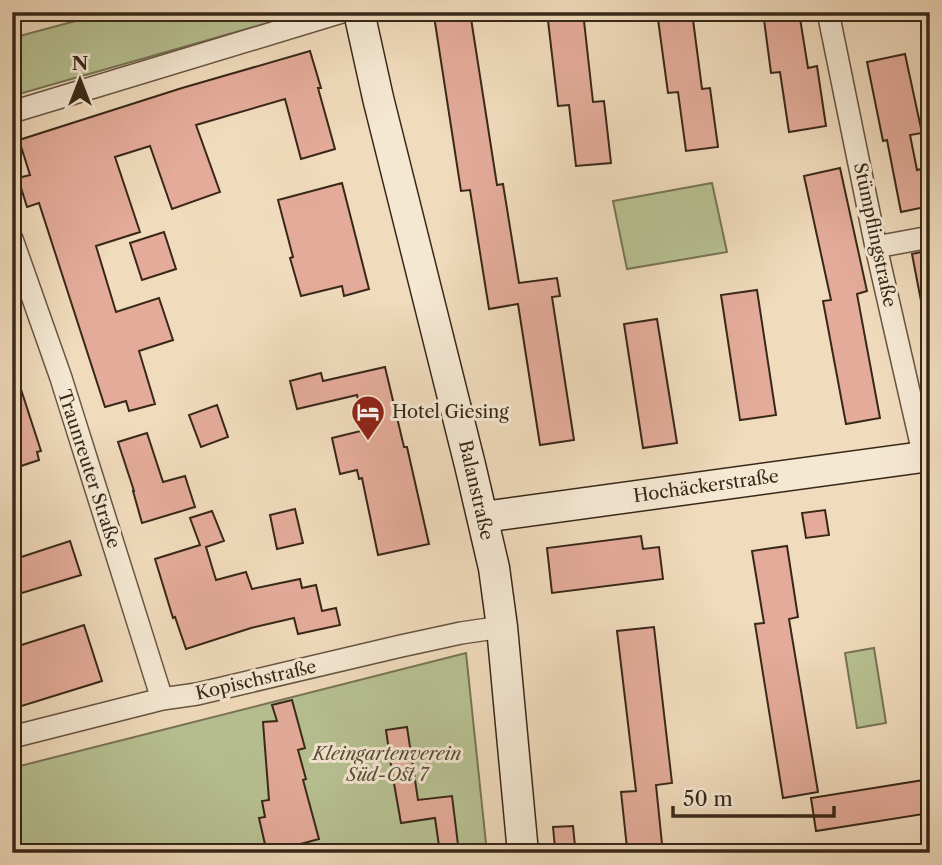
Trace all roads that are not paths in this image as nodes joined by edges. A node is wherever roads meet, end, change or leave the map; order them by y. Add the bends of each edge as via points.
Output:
1 (342, 12) edge
2 (359, 12) edge
3 (828, 12) edge
4 (12, 112) edge
5 (930, 237) edge
6 (12, 239) edge
7 (876, 247) junction
8 (927, 457) edge
9 (483, 517) junction
10 (502, 627) junction
11 (162, 699) junction
12 (12, 737) edge
13 (523, 853) edge

1 - 4 street
2 - 9 street, Balanstraße
3 - 7 street, Stümpflingstraße
5 - 7 street
6 - 11 street, Traunreuter Straße
7 - 8 street, Stümpflingstraße
8 - 9 street, Hochäckerstraße
9 - 10 street, Balanstraße
10 - 11 street, Kopischstraße
10 - 13 street, Balanstraße
11 - 12 street, Kopischstraße

